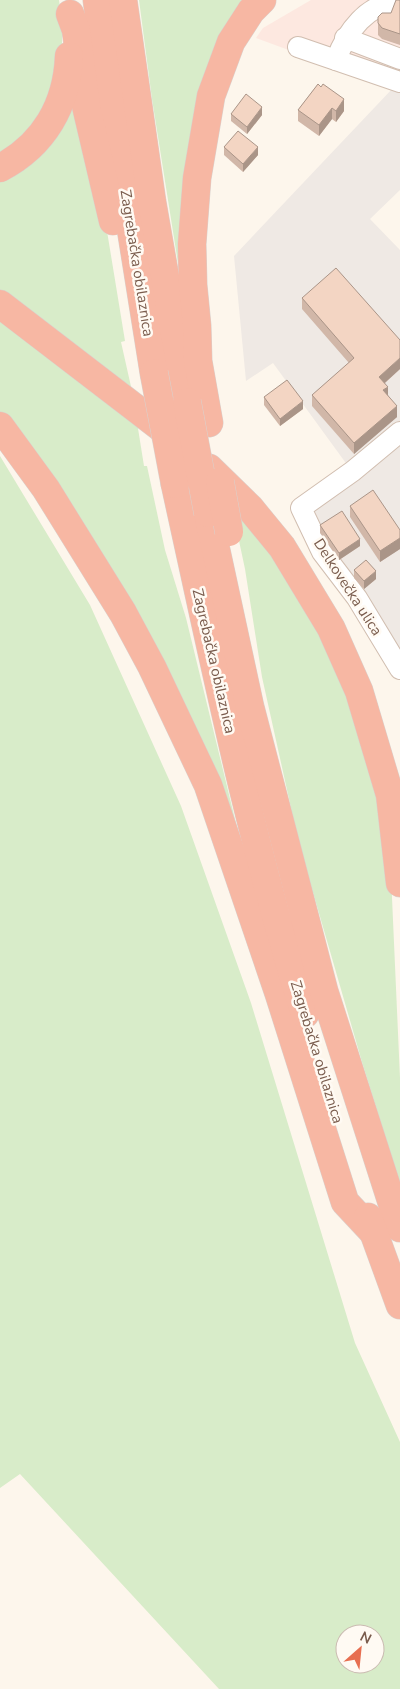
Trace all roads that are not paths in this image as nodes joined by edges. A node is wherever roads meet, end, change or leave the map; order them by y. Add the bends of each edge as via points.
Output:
1 (97, 0) edge
2 (123, 0) edge
3 (262, 0) edge
4 (400, 3) edge
5 (69, 7) edge
6 (345, 38) junction
7 (298, 46) dead end
8 (400, 59) edge
9 (336, 60) junction
10 (400, 82) edge
11 (0, 168) edge
12 (0, 304) edge
13 (154, 373) junction
14 (0, 426) edge
15 (400, 432) edge
16 (221, 574) junction
17 (400, 669) edge
18 (400, 884) edge
19 (387, 1230) edge
20 (400, 1305) edge

1 - 13 highway, Zagrebačka obilaznica
2 - 16 highway, Zagrebačka obilaznica, bridge via 152,202
3 - 16 highway, bridge via 231,42 211,96 197,178 192,244 198,361 229,532
4 - 6 street via 377,8
5 - 11 highway via 70,59 65,93 42,134
5 - 13 highway via 76,30 86,106 140,355
6 - 8 street
6 - 9 street
7 - 9 street
9 - 10 street
12 - 18 highway via 195,454 250,508 282,547 331,628 359,691 390,796
13 - 19 highway, Zagrebačka obilaznica, bridge via 175,484 242,780 282,935 363,1203
14 - 19 highway via 46,489 123,613 152,667 208,785 345,1202
15 - 17 street, Delkovečka ulica via 301,508 322,552 357,598
16 - 19 highway, Zagrebačka obilaznica via 250,707
19 - 20 highway, Zagrebačka obilaznica

